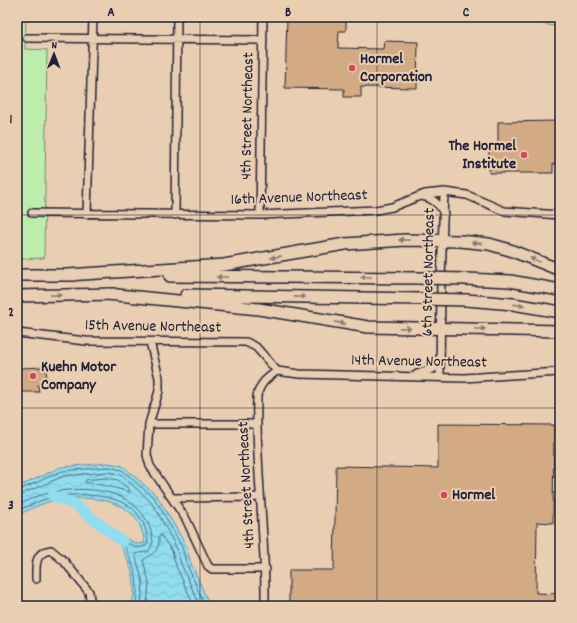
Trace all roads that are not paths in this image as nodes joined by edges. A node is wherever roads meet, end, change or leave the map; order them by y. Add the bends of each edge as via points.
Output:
1 (93, 17) edge
2 (177, 17) edge
3 (264, 17) edge
4 (27, 38) dead end
5 (92, 38) junction
6 (176, 39) junction
7 (263, 40) junction
8 (444, 192) junction
9 (418, 196) junction
10 (32, 213) dead end
11 (87, 214) junction
12 (174, 215) junction
13 (260, 215) junction
14 (560, 215) edge
15 (444, 216) junction
16 (443, 240) junction
17 (560, 270) edge
18 (17, 275) edge
19 (67, 275) junction
20 (560, 290) edge
21 (107, 294) junction
22 (17, 296) edge
23 (560, 312) edge
24 (441, 329) junction
25 (560, 331) edge
26 (17, 333) edge
27 (150, 342) junction
28 (441, 358) junction
29 (277, 371) junction
30 (560, 372) edge
31 (406, 376) junction
32 (440, 377) junction
33 (149, 424) junction
34 (256, 424) junction
35 (260, 497) junction
36 (172, 498) junction
37 (266, 569) junction
38 (36, 579) dead end
39 (91, 606) edge
40 (265, 606) edge

1 - 5 street
2 - 6 street
3 - 7 street, 4th Street Northeast
4 - 5 street
5 - 6 street
5 - 11 street
6 - 7 street
6 - 12 street
7 - 13 street, 4th Street Northeast
8 - 9 street, 16th Avenue Northeast
8 - 14 street, 16th Avenue Northeast via 467,195 504,211
8 - 15 street, 6th Street Northeast
9 - 13 street, 16th Avenue Northeast via 399,205 382,209
9 - 15 street via 435,202
10 - 11 street, 16th Avenue Northeast
11 - 12 street, 16th Avenue Northeast
12 - 13 street, 16th Avenue Northeast
15 - 16 street, 6th Street Northeast
17 -> 16 highway via 498,246
16 -> 19 highway via 363,242 224,265
16 - 24 street, 6th Street Northeast
18 - 19 highway
20 -> 19 highway, bridge via 510,281 466,278
22 -> 21 highway
21 -> 23 highway, bridge via 466,300
21 -> 24 highway via 259,309 357,326
24 -> 25 highway
24 - 28 street, 6th Street Northeast
26 - 27 street, 15th Avenue Northeast via 86,341
27 - 29 street, 15th Avenue Northeast via 250,343
27 - 33 street via 159,378
28 - 31 street via 433,369
28 - 32 street, 6th Street Northeast
29 - 31 street, 14th Avenue Northeast via 299,374
29 - 34 street, 4th Street Northeast via 259,387
30 - 32 street, 14th Avenue Northeast
31 - 32 street, 14th Avenue Northeast
33 - 34 street
33 - 36 street via 146,446 150,466
34 - 35 street, 4th Street Northeast
35 - 36 street
35 - 37 street, 4th Street Northeast
36 - 37 street via 186,519 208,566 212,569
37 - 40 street, 4th Street Northeast
38 - 39 street via 38,556 42,551 51,550 64,561 88,592

